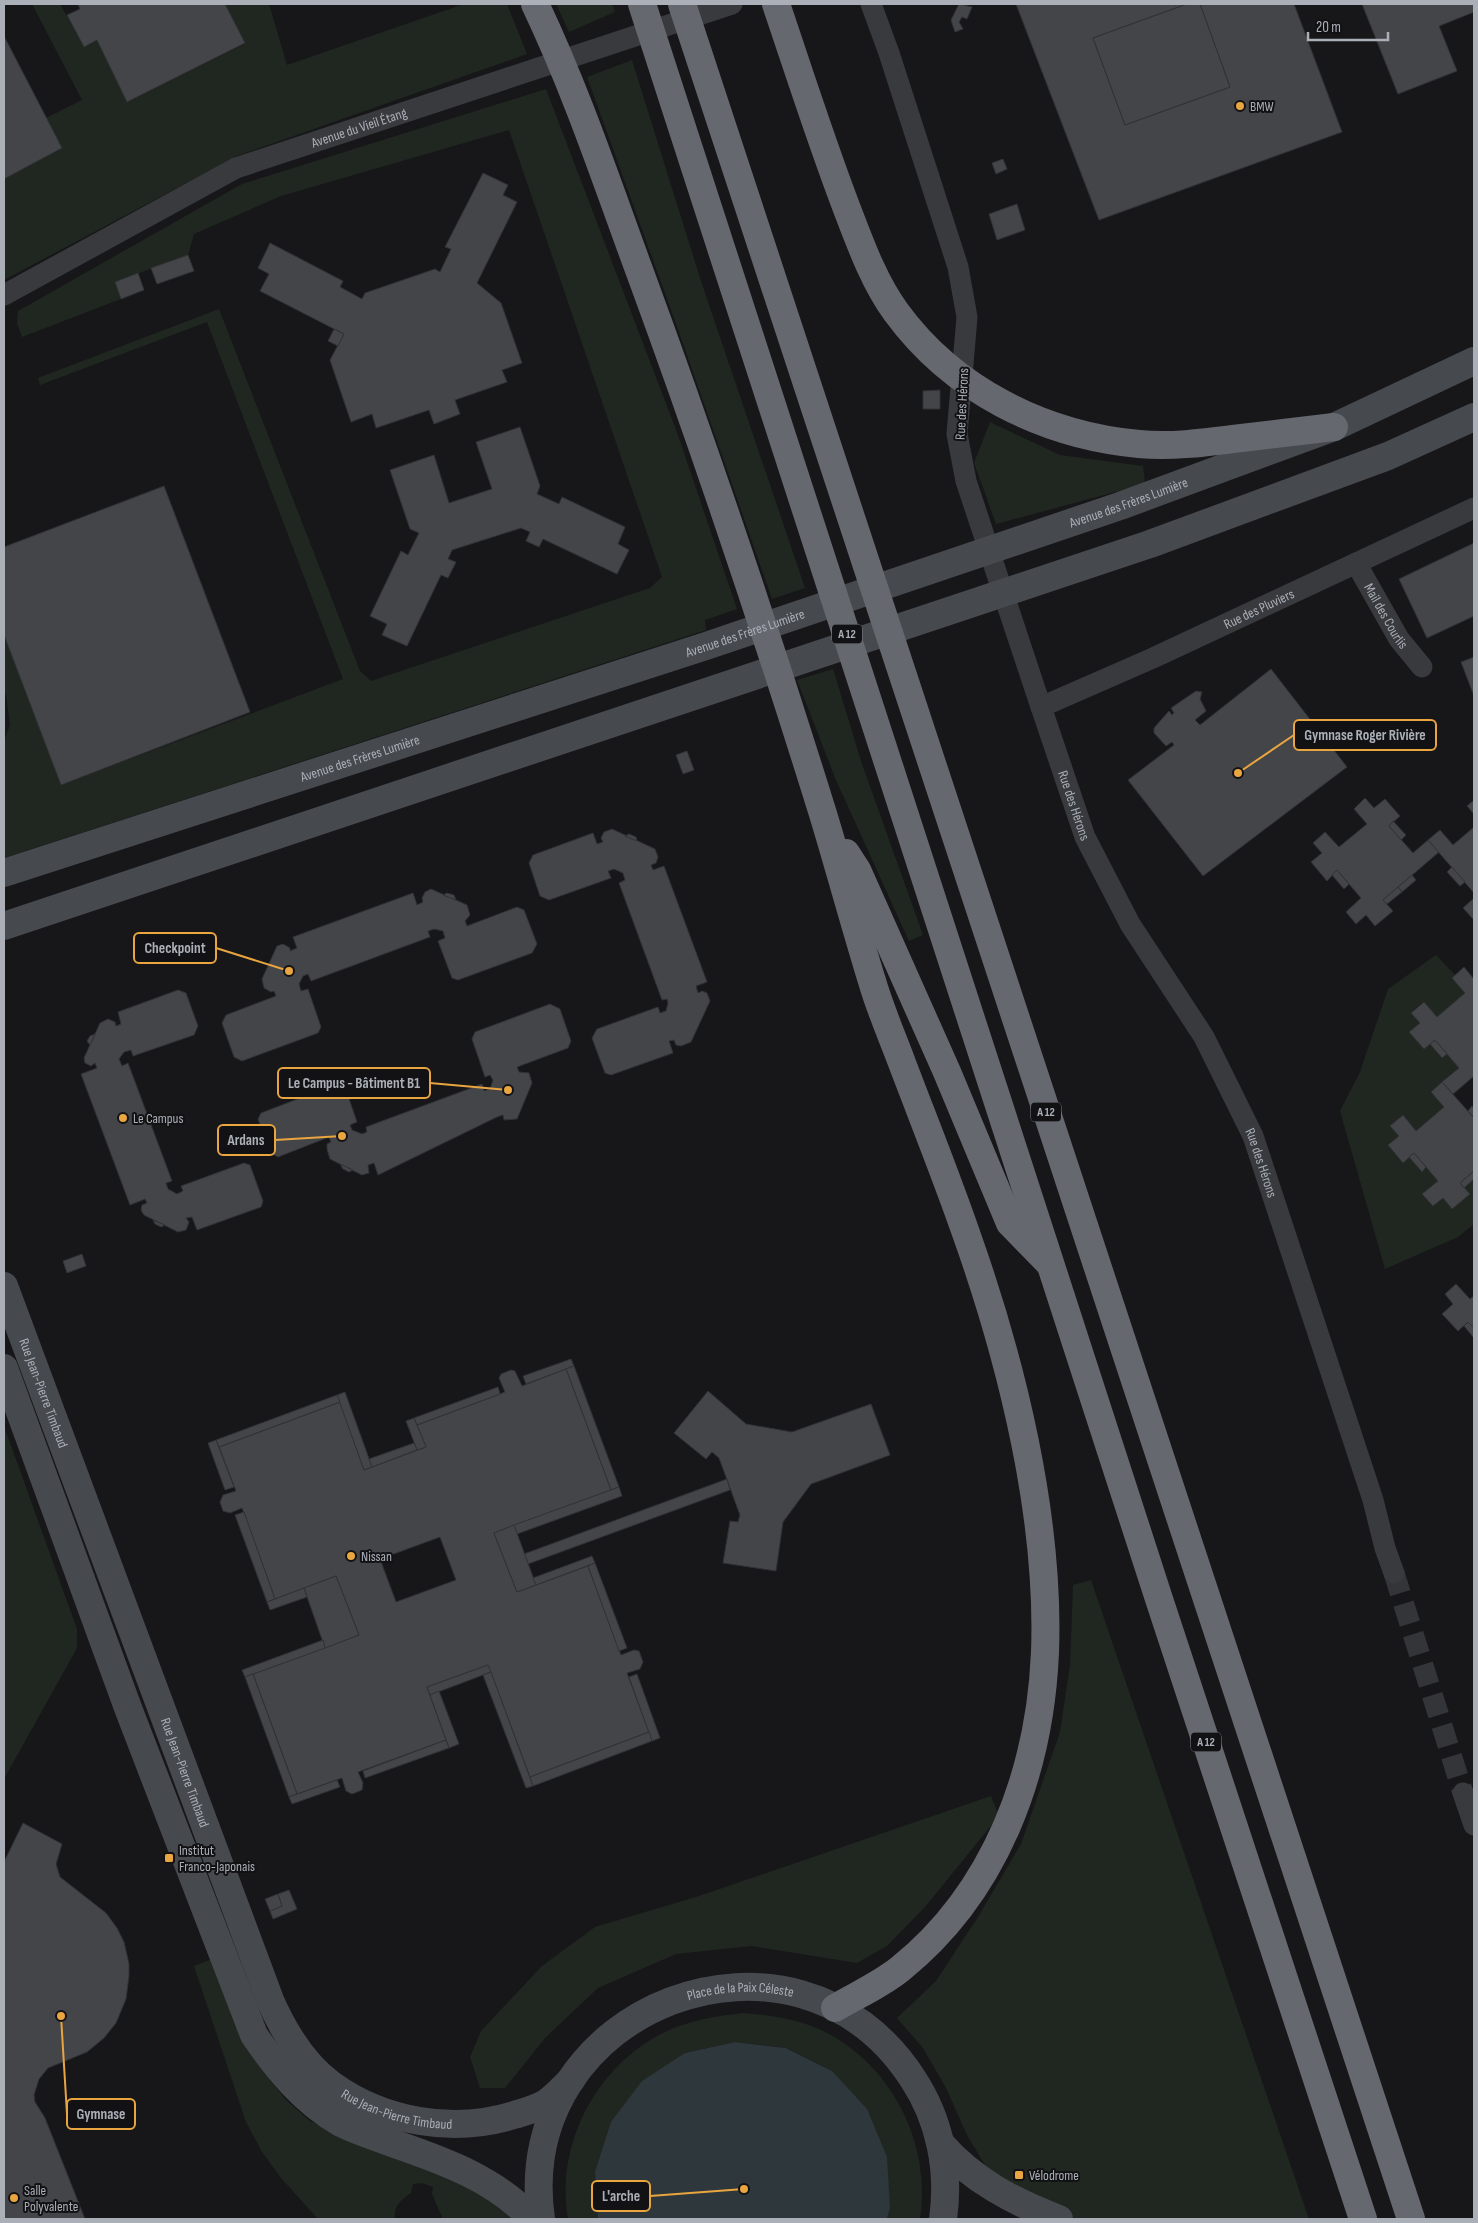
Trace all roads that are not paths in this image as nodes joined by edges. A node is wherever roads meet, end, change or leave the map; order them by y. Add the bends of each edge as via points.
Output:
1 (535, 4) edge
2 (642, 4) edge
3 (682, 4) edge
4 (732, 4) edge
5 (776, 4) edge
6 (871, 4) edge
7 (4, 294) edge
8 (1474, 361) edge
9 (1474, 417) edge
10 (1334, 427) junction
11 (1474, 508) edge
12 (1356, 563) junction
13 (1422, 667) dead end
14 (1041, 707) junction
15 (822, 812) junction
16 (75, 851) junction
17 (4, 873) edge
18 (4, 893) edge
19 (4, 926) edge
20 (1051, 1264) junction
21 (4, 1286) edge
22 (4, 1368) edge
23 (1394, 1573) tunnel mouth
24 (1463, 1793) tunnel mouth
25 (1474, 1825) edge
26 (835, 2008) junction
27 (571, 2080) junction
28 (940, 2144) junction
29 (532, 2219) edge
30 (541, 2219) edge
31 (943, 2219) edge
32 (1059, 2219) edge
33 (1363, 2219) edge
34 (1411, 2219) edge

1 - 15 highway via 582,118 703,445
2 - 20 highway, A 12
3 - 34 highway, A 12
4 - 7 street, Avenue du Vieil Étang via 236,168
5 - 10 highway via 856,234 877,280 895,311 916,336 936,358 975,389 1008,408 1051,426 1140,444 1184,445
6 - 14 street, Rue des Hérons via 956,259 967,317 957,434 966,480
8 - 10 main road, Avenue des Frères Lumière
9 - 19 main road via 1388,456 1150,544
10 - 16 main road, Avenue des Frères Lumière via 1120,506 706,646
11 - 12 street, Rue des Pluviers
12 - 13 street, Mail des Courlis via 1399,639
12 - 14 street, Rue des Pluviers
14 - 23 street, Rue des Hérons via 1085,837 1130,924 1204,1037 1253,1136
15 - 20 highway via 857,870 1010,1223
15 - 26 highway via 874,989 969,1242 1010,1380 1034,1496 1043,1589 1044,1652 1031,1754 1007,1829 993,1857 950,1920 904,1966
16 - 17 main road, Avenue des Frères Lumière
16 - 18 main road via 56,875
20 - 33 highway, A 12
21 - 27 main road, Rue Jean-Pierre Timbaud via 270,2000 297,2049 331,2085 355,2099 422,2122 461,2125 503,2119 545,2104
22 - 29 main road, Rue Jean-Pierre Timbaud via 128,1708 254,2035 266,2054 301,2093 328,2114 369,2135 454,2165 490,2185
24 - 25 street
26 - 27 main road, Place de la Paix Céleste via 803,1995 758,1987 724,1987 690,1993 627,2022 600,2044
26 - 28 main road, Place de la Paix Céleste via 873,2034 905,2067 928,2106
27 - 30 main road, Place de la Paix Céleste via 544,2143 539,2189
28 - 31 main road, Place de la Paix Céleste via 946,2184
28 - 32 main road via 974,2176 1022,2205

